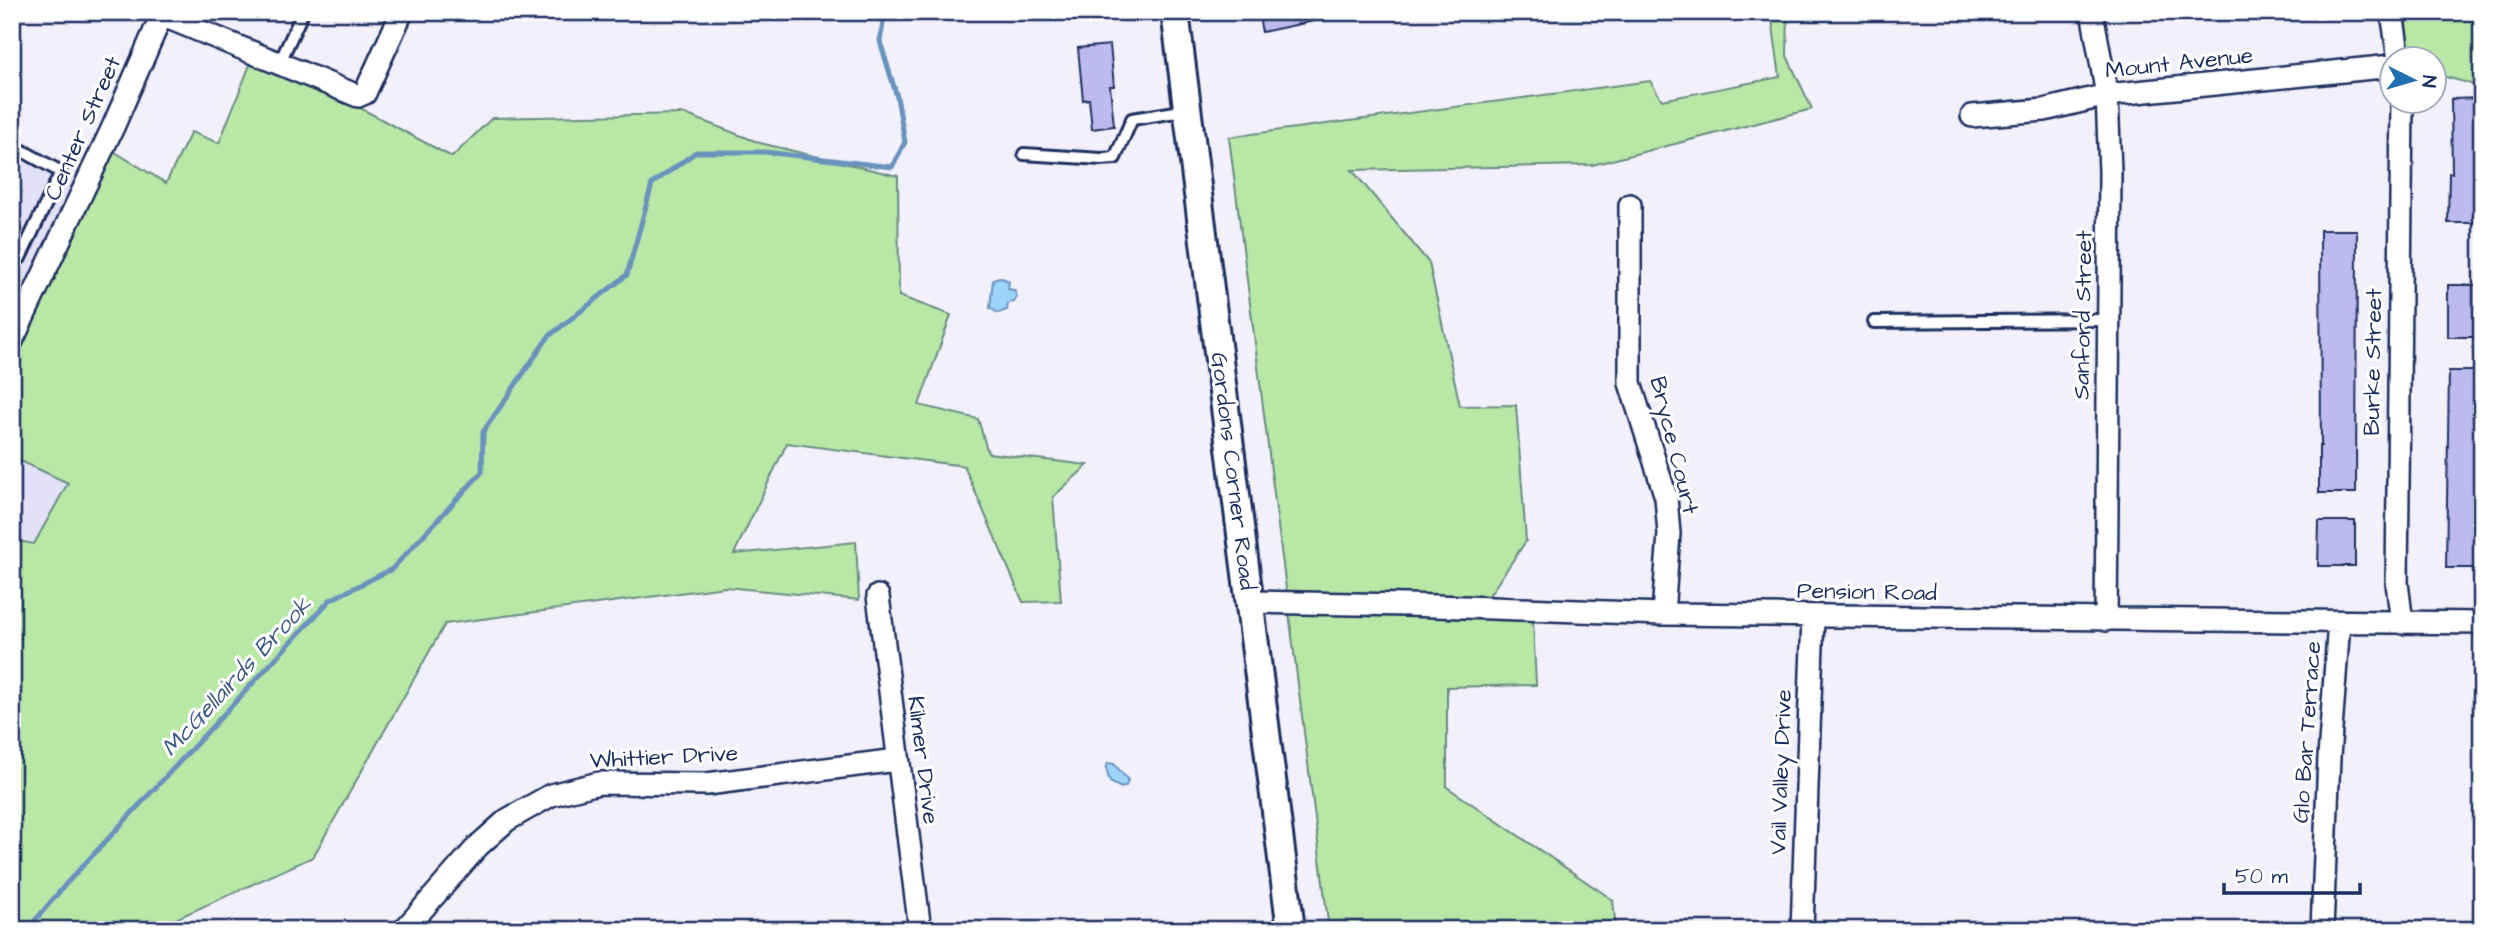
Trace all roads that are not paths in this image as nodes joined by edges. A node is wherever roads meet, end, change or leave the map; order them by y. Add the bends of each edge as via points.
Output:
1 (303, 12) edge
2 (402, 12) edge
3 (1175, 12) edge
4 (2092, 12) edge
5 (2392, 12) edge
6 (159, 13) edge
7 (2397, 46) edge
8 (279, 64) junction
9 (2378, 67) edge
10 (2107, 95) junction
11 (1188, 110) junction
12 (1972, 116) dead end
13 (2402, 116) edge
14 (12, 145) edge
15 (1024, 154) dead end
16 (70, 186) junction
17 (1630, 205) dead end
18 (12, 265) edge
19 (2108, 320) junction
20 (1874, 322) dead end
21 (12, 341) edge
22 (878, 596) dead end
23 (1251, 602) junction
24 (1663, 614) junction
25 (1812, 616) junction
26 (2106, 620) junction
27 (2339, 622) junction
28 (2402, 622) junction
29 (2482, 624) edge
30 (897, 760) junction
31 (404, 930) edge
32 (920, 930) edge
33 (1291, 930) edge
34 (1802, 930) edge
35 (2322, 930) edge

1 - 8 lane
2 - 8 street via 365,93 358,96
3 - 11 street, Gordons Corner Road
4 - 10 street, Sanford Street
5 - 7 street
6 - 8 street
6 - 16 street, Center Street
9 - 10 street, Mount Avenue
10 - 12 street, Mount Avenue via 2044,110
10 - 19 street, Sanford Street
11 - 15 lane via 1132,119 1115,158
11 - 23 street, Gordons Corner Road
13 - 28 street, Burke Street via 2397,569
14 - 16 lane via 61,172
16 - 18 lane
16 - 21 street, Center Street
17 - 24 street, Bryce Court via 1630,383 1666,497 1670,534
19 - 20 lane
19 - 26 street, Sanford Street
22 - 30 street, Kilmer Drive
23 - 24 street, Pension Road
23 - 33 street, Gordons Corner Road
24 - 25 street, Pension Road
25 - 26 street, Pension Road
25 - 34 street, Vail Valley Drive
26 - 27 street, Pension Road
27 - 28 street, Pension Road
27 - 35 street, Glo Bar Terrace
28 - 29 street, Pension Road
30 - 31 street, Whittier Drive via 707,785 599,783 551,795 507,820 478,846
30 - 32 street, Kilmer Drive

